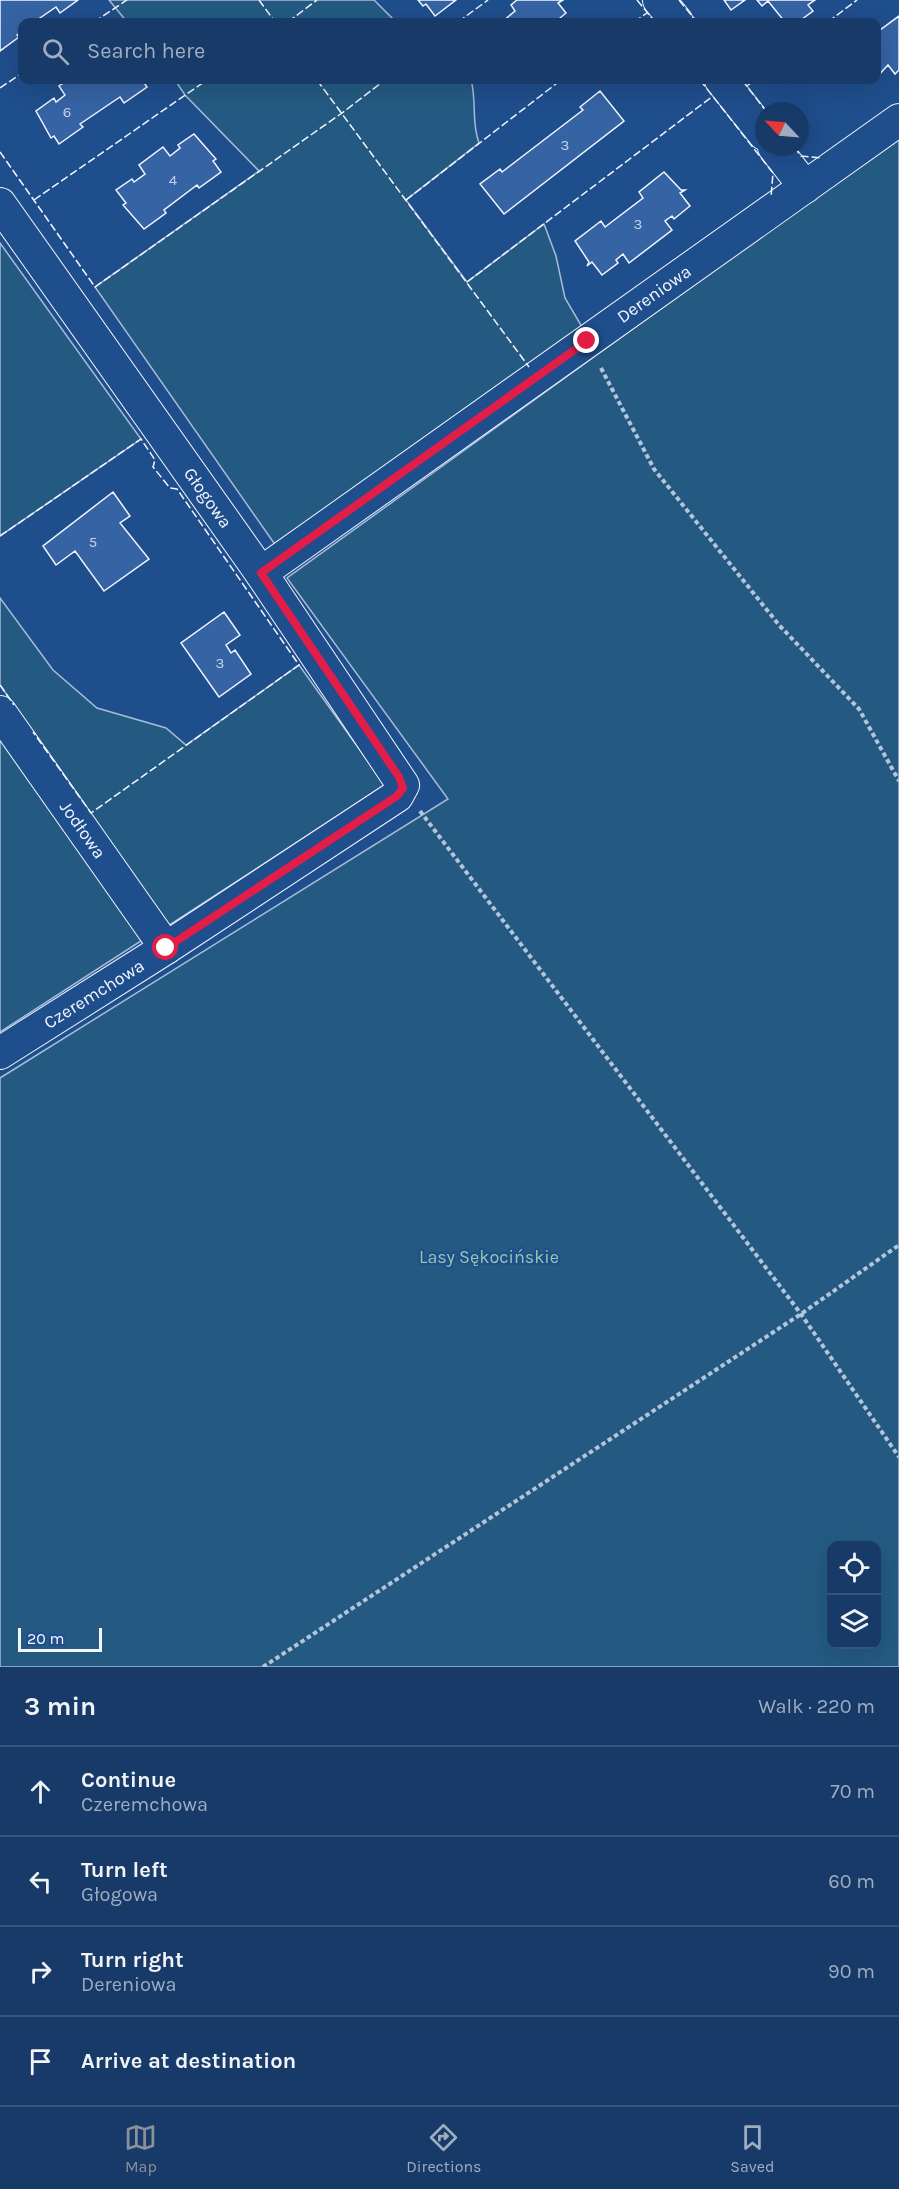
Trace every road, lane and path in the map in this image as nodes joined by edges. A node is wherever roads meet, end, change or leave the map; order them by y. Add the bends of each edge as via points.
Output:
1 (659, 0) edge
2 (674, 18) edge
3 (725, 84) edge
4 (899, 120) edge
5 (755, 122) edge
6 (781, 156) edge
7 (805, 187) junction
8 (0, 204) edge
9 (587, 341) junction
10 (261, 573) junction
11 (0, 712) edge
12 (899, 781) edge
13 (397, 796) junction
14 (166, 948) junction
15 (0, 1053) edge
16 (899, 1245) edge
17 (801, 1314) junction
18 (899, 1457) edge
19 (263, 1667) edge

1 - 2 street
3 - 5 street
4 - 7 street, Dereniowa
6 - 7 street
7 - 9 street, Dereniowa
8 - 10 street, Głogowa
9 - 10 street, Dereniowa
9 - 12 path via 654,469 779,625 859,709
10 - 13 street, Głogowa via 401,781 403,788
11 - 14 street, Jodłowa
13 - 14 street, Czeremchowa
13 - 17 path via 424,813
14 - 15 street, Czeremchowa
16 - 17 path
17 - 18 path
17 - 19 path

